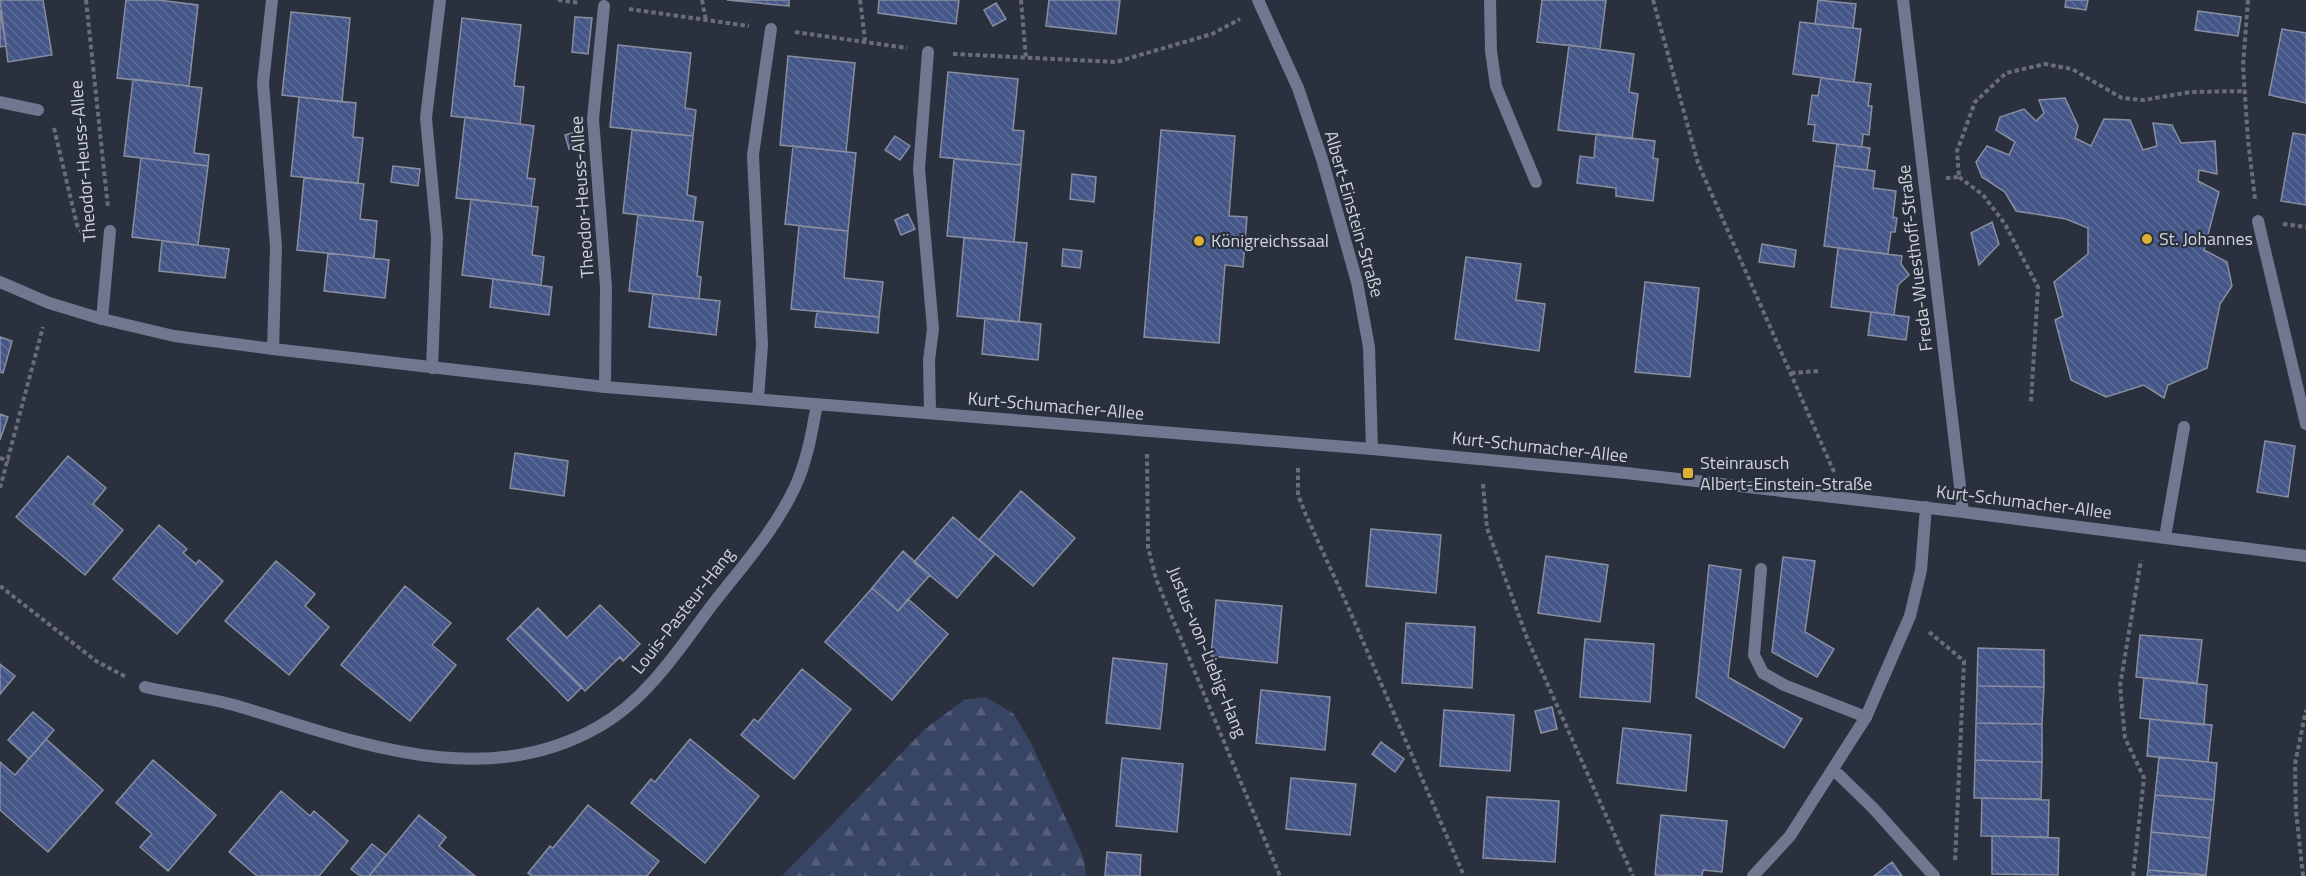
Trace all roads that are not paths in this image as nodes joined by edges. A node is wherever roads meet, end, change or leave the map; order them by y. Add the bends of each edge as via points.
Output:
1 (272, 0) edge
2 (440, 0) edge
3 (1258, 0) edge
4 (1490, 0) edge
5 (1904, 0) edge
6 (604, 6) dead end
7 (771, 29) dead end
8 (928, 52) dead end
9 (0, 102) edge
10 (38, 110) road end
11 (1536, 182) dead end
12 (2258, 221) road end
13 (110, 231) road end
14 (0, 282) edge
15 (102, 319) junction
16 (273, 349) junction
17 (432, 368) junction
18 (605, 387) junction
19 (758, 399) junction
20 (817, 404) junction
21 (930, 413) junction
22 (2306, 424) edge
23 (2184, 427) dead end
24 (1372, 449) junction
25 (1926, 507) junction
26 (1963, 512) junction
27 (2166, 537) junction
28 (2306, 556) edge
29 (1761, 569) dead end
30 (145, 687) road end
31 (1866, 717) junction
32 (1834, 770) junction
33 (1753, 876) edge
34 (1934, 876) edge

1 - 16 street via 262,83 276,248
2 - 17 street via 426,118 437,237
3 - 24 street, Albert-Einstein-Straße via 1298,88 1357,282 1369,347
4 - 11 street via 1496,86
5 - 26 street, Freda-Wuesthoff-Straße
6 - 18 street, Theodor-Heuss-Allee via 593,120 606,287
7 - 19 street via 753,155 762,345
8 - 21 street via 919,169 933,329
9 - 10 street
12 - 22 street
13 - 15 street, Theodor-Heuss-Allee
14 - 15 street via 49,303
15 - 16 street via 174,336
16 - 17 street
17 - 18 street
18 - 19 street
19 - 20 street
20 - 21 street, Kurt-Schumacher-Allee
20 - 30 street, Louis-Pasteur-Hang via 804,464 779,517 675,655 642,692 599,727 552,749 497,759 443,760 390,750 226,703
21 - 24 street, Kurt-Schumacher-Allee
23 - 27 street
24 - 25 street, Kurt-Schumacher-Allee
25 - 26 street, Kurt-Schumacher-Allee
25 - 31 street via 1921,570 1910,616
26 - 27 street, Kurt-Schumacher-Allee
27 - 28 street, Kurt-Schumacher-Allee
29 - 31 street via 1754,655 1764,673 1784,685
31 - 32 street
32 - 33 street via 1790,837
32 - 34 street

